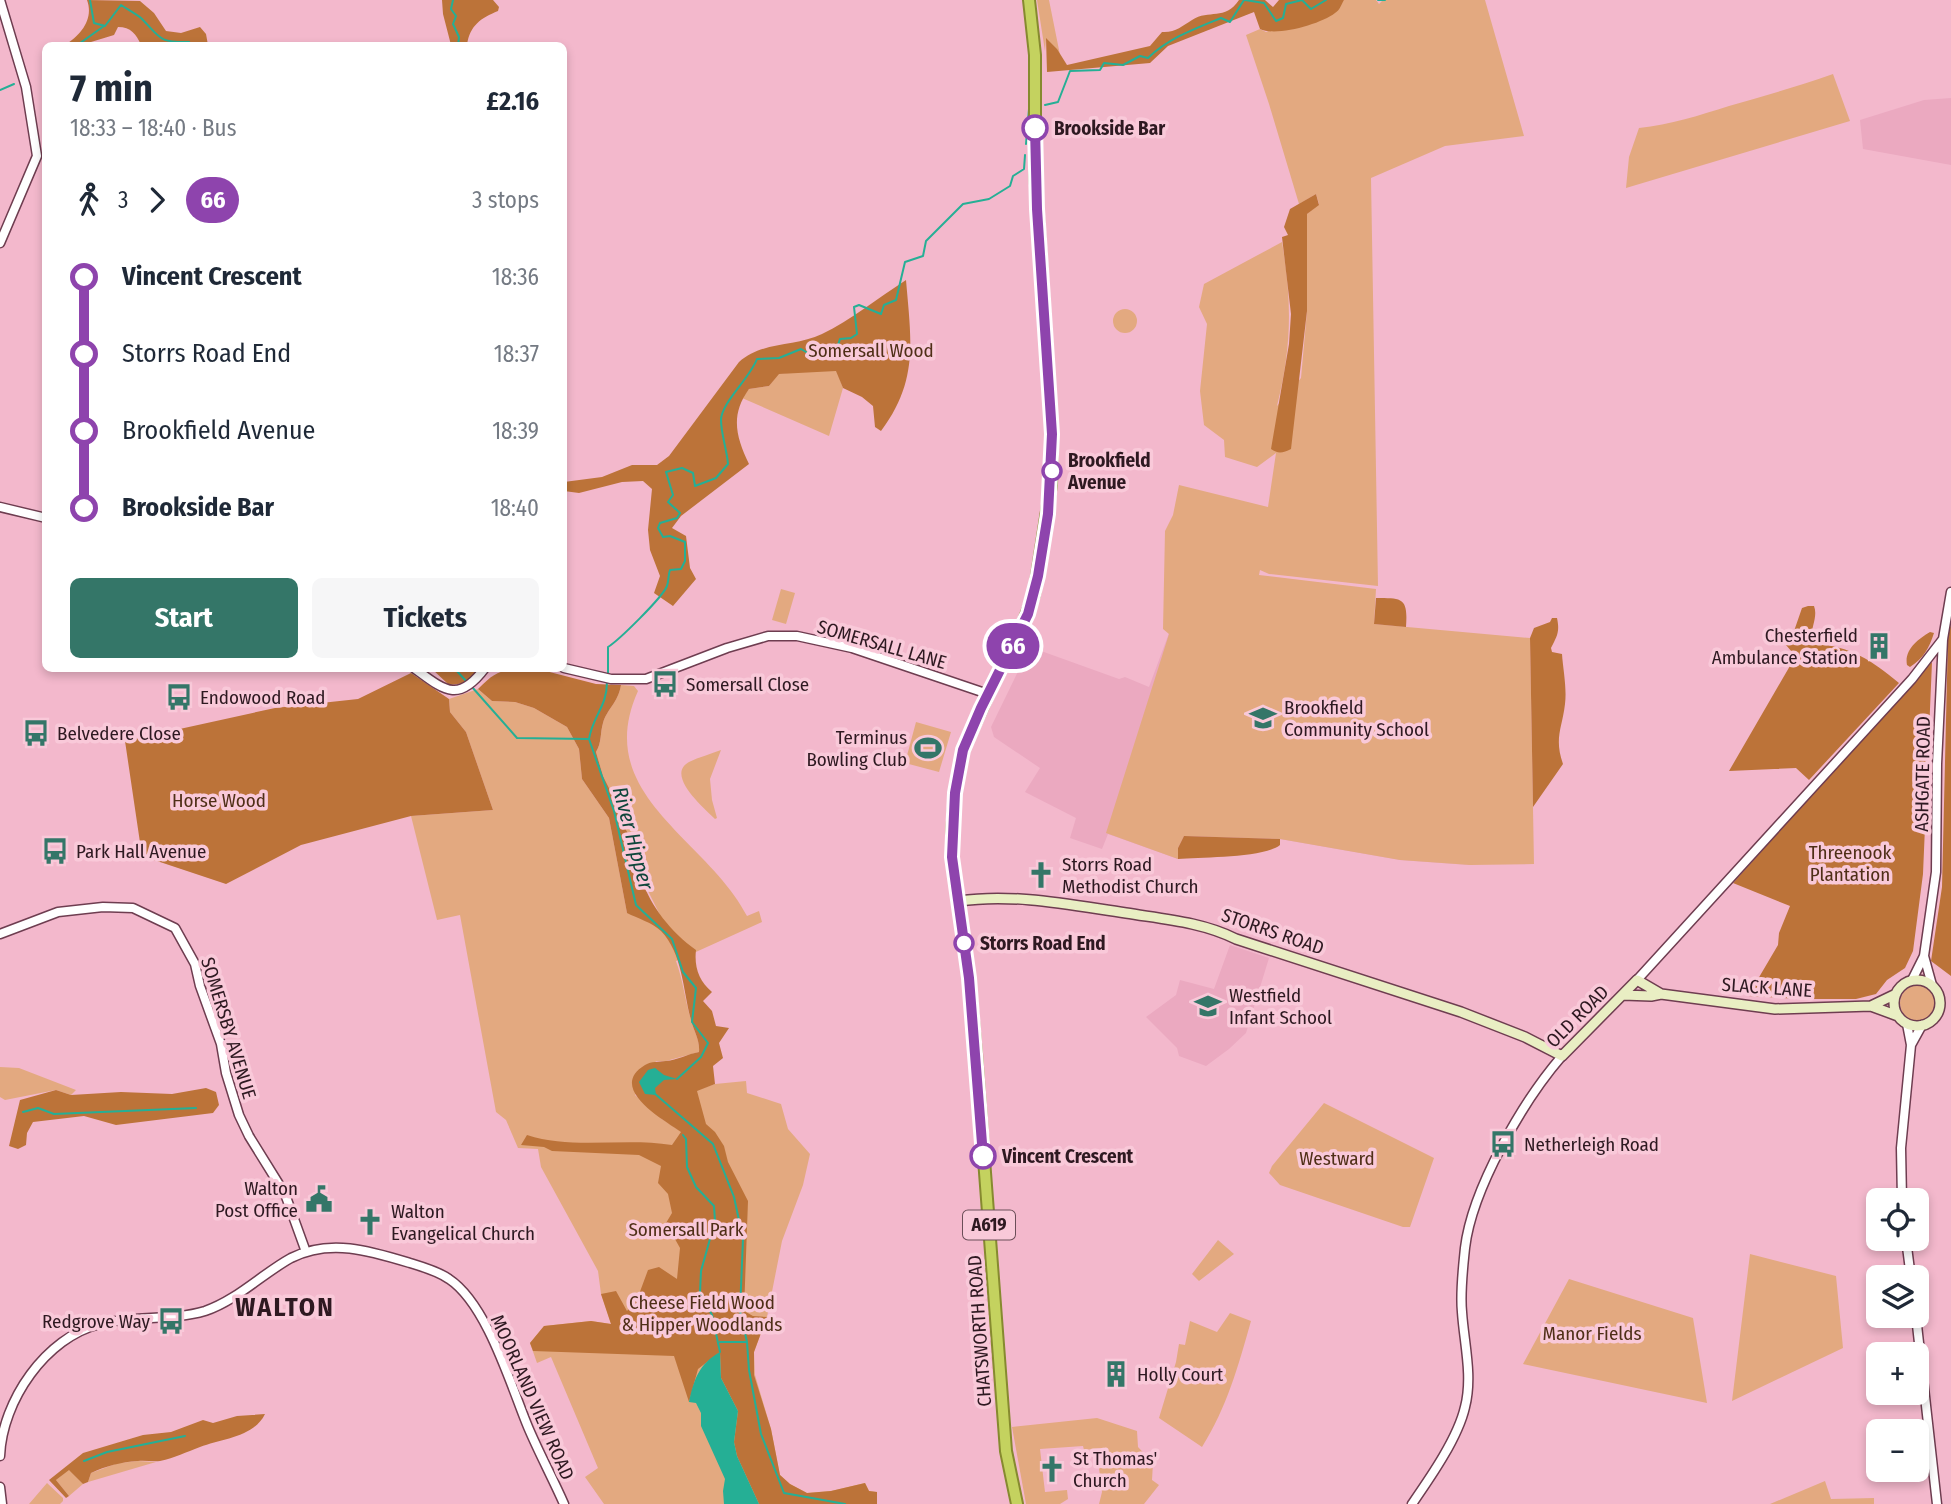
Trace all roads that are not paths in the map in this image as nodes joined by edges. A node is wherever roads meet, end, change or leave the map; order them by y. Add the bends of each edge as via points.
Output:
1 (0, 0) edge
2 (1029, 0) edge
3 (0, 243) edge
4 (0, 507) edge
5 (42, 517) edge
6 (1951, 592) edge
7 (1943, 639) junction
8 (567, 669) edge
9 (419, 672) edge
10 (483, 672) edge
11 (988, 694) junction
12 (959, 901) junction
13 (0, 934) edge
14 (1924, 956) junction
15 (1637, 980) junction
16 (1912, 980) junction
17 (1932, 985) junction
18 (1661, 994) junction
19 (1896, 994) junction
20 (1623, 995) junction
21 (1939, 997) junction
22 (1951, 1004) edge
23 (1871, 1006) junction
24 (1939, 1011) junction
25 (1898, 1016) junction
26 (1907, 1024) junction
27 (1922, 1025) junction
28 (1912, 1045) junction
29 (1562, 1056) junction
30 (1902, 1188) edge
31 (306, 1252) junction
32 (1917, 1328) edge
33 (0, 1456) edge
34 (0, 1488) edge
35 (2, 1504) edge
36 (565, 1504) edge
37 (1017, 1504) edge
38 (1412, 1504) edge
39 (1937, 1504) edge

1 - 3 street via 26,87 37,156
2 - 11 highway, CHATSWORTH ROAD / A619 via 1035,55 1035,170 1052,434 1051,485 1031,603
4 - 5 street
6 - 7 street, ASHGATE ROAD
7 - 14 street, ASHGATE ROAD via 1936,872
7 - 15 street, OLD ROAD via 1912,679
8 - 11 street, SOMERSALL LANE via 611,679 646,678 768,636 797,636 852,648
9 - 10 street via 437,686 452,690 478,680
11 - 12 highway, CHATSWORTH ROAD / A619 via 963,750 955,793 952,857
12 - 29 main road, STORRS ROAD via 1047,902 1210,928 1461,1012
12 - 37 highway, CHATSWORTH ROAD / A619 via 976,1043 1006,1451
13 - 31 street, SOMERSBY AVENUE via 58,912 103,907 133,908 175,928 195,964 239,1115 285,1194
14 - 16 street, ASHGATE ROAD
14 - 17 street, ASHGATE ROAD
15 - 18 main road, SLACK LANE
15 - 20 main road, OLD ROAD
16 - 17 main road
16 - 19 main road
17 - 21 main road
18 - 20 main road, SLACK LANE
18 - 23 main road, SLACK LANE via 1775,1009
19 - 23 main road, SLACK LANE
19 - 25 main road
20 - 29 main road, OLD ROAD
21 - 22 main road
21 - 24 main road
22 - 24 main road
23 - 25 main road, SLACK LANE
24 - 27 main road
25 - 26 main road
26 - 27 main road
26 - 28 street
27 - 28 street
28 - 30 street via 1901,1148
29 - 38 street, OLD ROAD via 1516,1123 1473,1212 1465,1246 1461,1309 1468,1364 1465,1407 1444,1455
31 - 33 street, MOORLAND VIEW ROAD via 206,1311 102,1323 67,1339 38,1366 22,1390 4,1432
31 - 36 street, MOORLAND VIEW ROAD via 360,1249 430,1270 460,1289 489,1333
32 - 39 street
34 - 35 street

